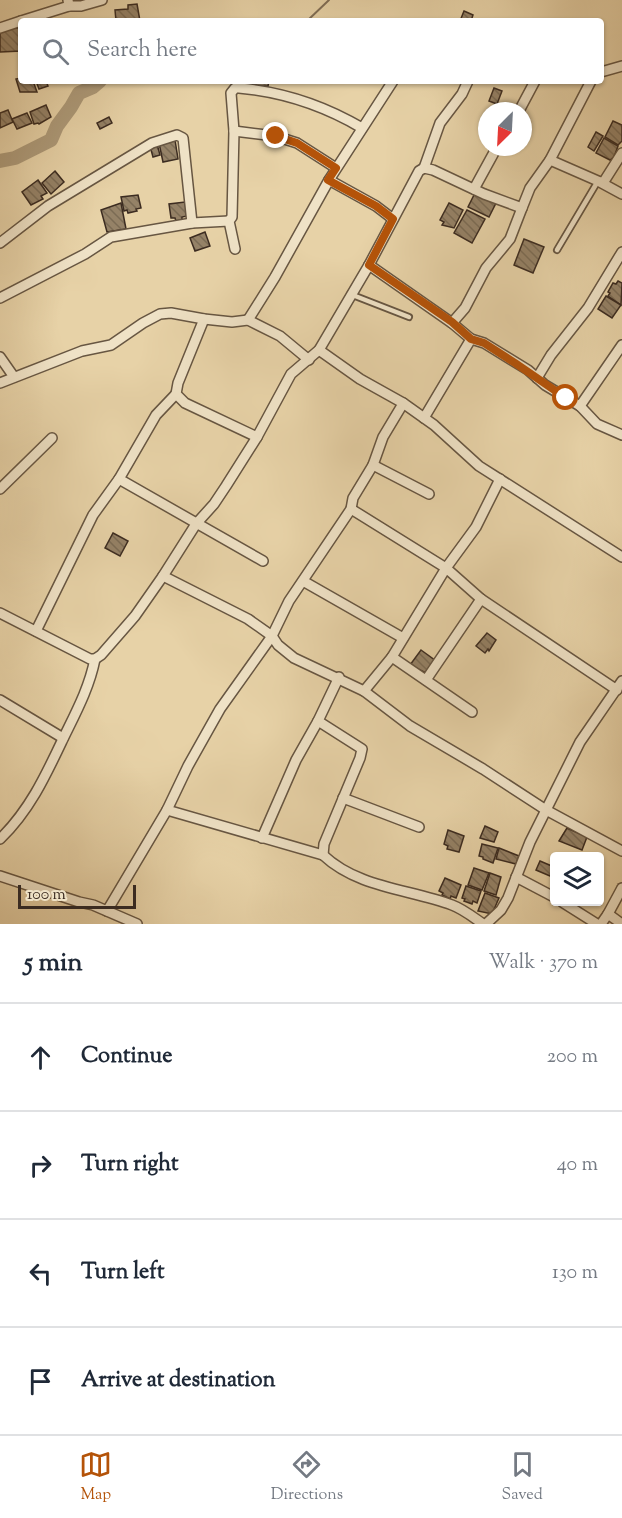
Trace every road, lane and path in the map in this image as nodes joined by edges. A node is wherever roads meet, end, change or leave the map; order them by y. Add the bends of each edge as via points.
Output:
1 (102, 0) edge
2 (69, 3) edge
3 (29, 18) edge
4 (18, 22) edge
5 (0, 28) edge
6 (622, 66) edge
7 (604, 71) edge
8 (391, 84) edge
9 (467, 84) edge
10 (534, 84) edge
11 (589, 84) edge
12 (524, 102) edge
13 (362, 128) junction
14 (234, 131) junction
15 (622, 153) edge
16 (492, 156) edge
17 (550, 159) junction
18 (336, 168) junction
19 (424, 168) junction
20 (328, 180) junction
21 (601, 182) junction
22 (474, 189) junction
23 (622, 194) edge
24 (522, 208) junction
25 (393, 219) junction
26 (229, 221) junction
27 (192, 223) junction
28 (0, 243) edge
29 (236, 249) dead end
30 (557, 250) dead end
31 (622, 252) edge
32 (369, 265) junction
33 (350, 294) junction
34 (0, 298) edge
35 (409, 317) dead end
36 (204, 319) junction
37 (248, 320) junction
38 (452, 322) junction
39 (471, 339) junction
40 (622, 345) edge
41 (319, 350) junction
42 (0, 357) edge
43 (309, 360) junction
44 (15, 377) junction
45 (537, 378) junction
46 (0, 383) edge
47 (177, 394) junction
48 (403, 403) junction
49 (580, 406) junction
50 (424, 418) junction
51 (622, 435) edge
52 (256, 437) junction
53 (52, 438) dead end
54 (373, 465) junction
55 (119, 479) junction
56 (500, 479) junction
57 (0, 489) edge
58 (429, 494) dead end
59 (351, 509) junction
60 (196, 524) junction
61 (622, 556) edge
62 (263, 561) dead end
63 (446, 568) junction
64 (163, 576) junction
65 (303, 581) junction
66 (481, 599) junction
67 (0, 613) edge
68 (36, 631) junction
69 (272, 636) junction
70 (403, 638) junction
71 (392, 657) junction
72 (95, 659) junction
73 (339, 678) junction
74 (426, 680) junction
75 (622, 681) edge
76 (616, 690) junction
77 (364, 691) junction
78 (0, 700) edge
79 (472, 712) dead end
80 (318, 721) junction
81 (63, 738) junction
82 (344, 798) junction
83 (167, 810) junction
84 (546, 810) junction
85 (419, 827) dead end
86 (262, 838) junction
87 (0, 839) edge
88 (622, 851) edge
89 (323, 855) junction
90 (0, 876) edge
91 (516, 877) junction
92 (622, 888) edge
93 (550, 894) edge
94 (569, 906) edge
95 (107, 911) junction
96 (608, 914) junction
97 (137, 924) edge
98 (484, 924) edge
99 (599, 924) edge
100 (622, 924) edge

1 - 2 street via 81,6
2 - 3 street
4 - 5 street
6 - 7 street
8 - 13 street
9 - 19 street via 440,123
10 - 12 street
11 - 17 street
13 - 14 street via 318,105 285,95 235,88 231,93
13 - 18 street
14 - 18 street via 297,143
14 - 26 street
15 - 21 street
16 - 22 street
17 - 21 street
17 - 24 street
18 - 20 street
19 - 22 street
19 - 25 street
20 - 25 street
20 - 37 street
21 - 23 street
21 - 30 lane
22 - 24 street
24 - 38 street via 510,239 486,268 462,312
25 - 32 street
26 - 27 street
26 - 29 street
27 - 28 street via 183,138 177,135 152,142 48,206
27 - 34 street via 111,237
31 - 45 street via 588,308
32 - 33 street
32 - 38 street
33 - 35 lane
33 - 41 street
36 - 37 street
36 - 44 street via 160,314 111,345 82,351
36 - 47 street via 178,382
37 - 43 street via 280,336
38 - 39 street
39 - 45 street via 484,343
39 - 50 street
40 - 49 street
41 - 43 street
41 - 48 street
42 - 44 street
43 - 52 street via 291,374
44 - 46 street
45 - 49 street
47 - 52 street via 185,403
47 - 55 street via 156,415
48 - 50 street
48 - 54 street via 383,437
49 - 51 street via 597,424
50 - 56 street via 479,466
52 - 60 street via 214,504
53 - 57 street
54 - 58 street
54 - 59 street via 353,498
55 - 60 street
55 - 68 street via 93,515
56 - 61 street
56 - 63 street via 476,527
59 - 63 street
59 - 65 street
60 - 62 street
60 - 64 street
63 - 66 street
63 - 70 street
64 - 69 street via 233,610
64 - 72 street via 135,616
65 - 69 street
65 - 70 street
66 - 74 street
66 - 76 street
67 - 68 street
68 - 72 street
69 - 73 street via 294,658
69 - 83 street via 220,709
70 - 71 street
71 - 74 street
71 - 77 street
72 - 81 street via 90,681
73 - 77 street
73 - 80 street
74 - 79 street
75 - 76 street
76 - 84 street via 580,742
77 - 84 street via 410,726
78 - 81 street
80 - 82 street via 362,749
80 - 86 street via 296,760
81 - 87 street via 39,789
82 - 85 street
82 - 89 street
83 - 86 street
83 - 95 street
84 - 88 street
84 - 91 street
86 - 89 street
89 - 98 street via 355,876 454,906
90 - 95 street
91 - 93 street
91 - 98 street via 501,910
92 - 96 street
94 - 99 street
95 - 97 street
96 - 99 street
96 - 100 street

